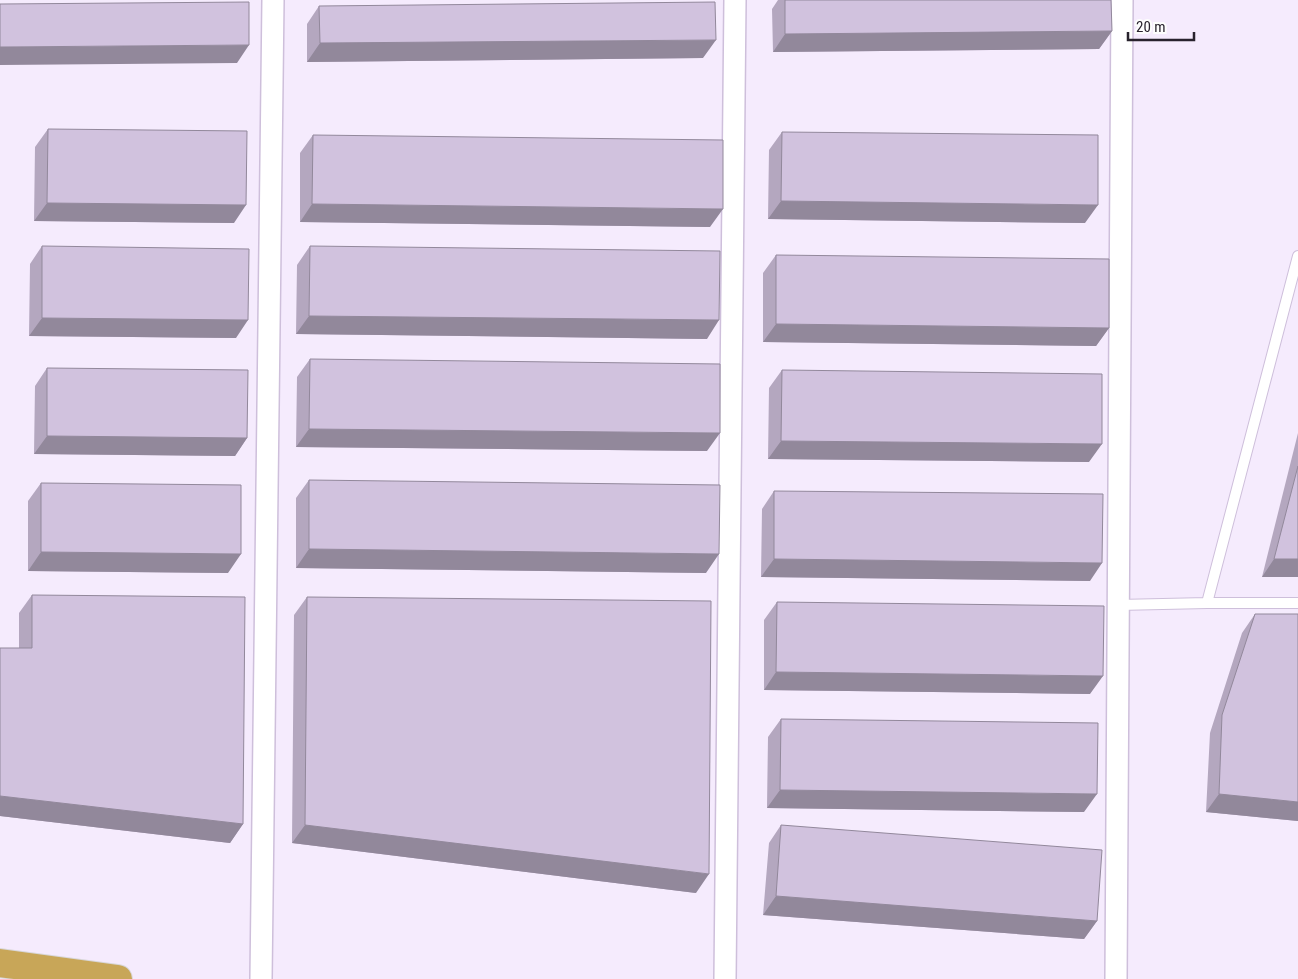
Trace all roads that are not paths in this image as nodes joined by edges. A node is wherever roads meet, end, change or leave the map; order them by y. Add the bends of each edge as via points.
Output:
1 (273, 0) edge
2 (735, 0) edge
3 (1122, 0) edge
4 (1298, 256) edge
5 (1207, 603) junction
6 (1298, 603) edge
7 (1118, 605) junction
8 (0, 963) edge
9 (118, 979) edge
10 (261, 979) edge
11 (725, 979) edge
12 (1116, 979) edge

1 - 10 street
2 - 11 street
3 - 7 street
4 - 5 lane
5 - 6 lane
5 - 7 lane
7 - 12 street
8 - 9 highway

